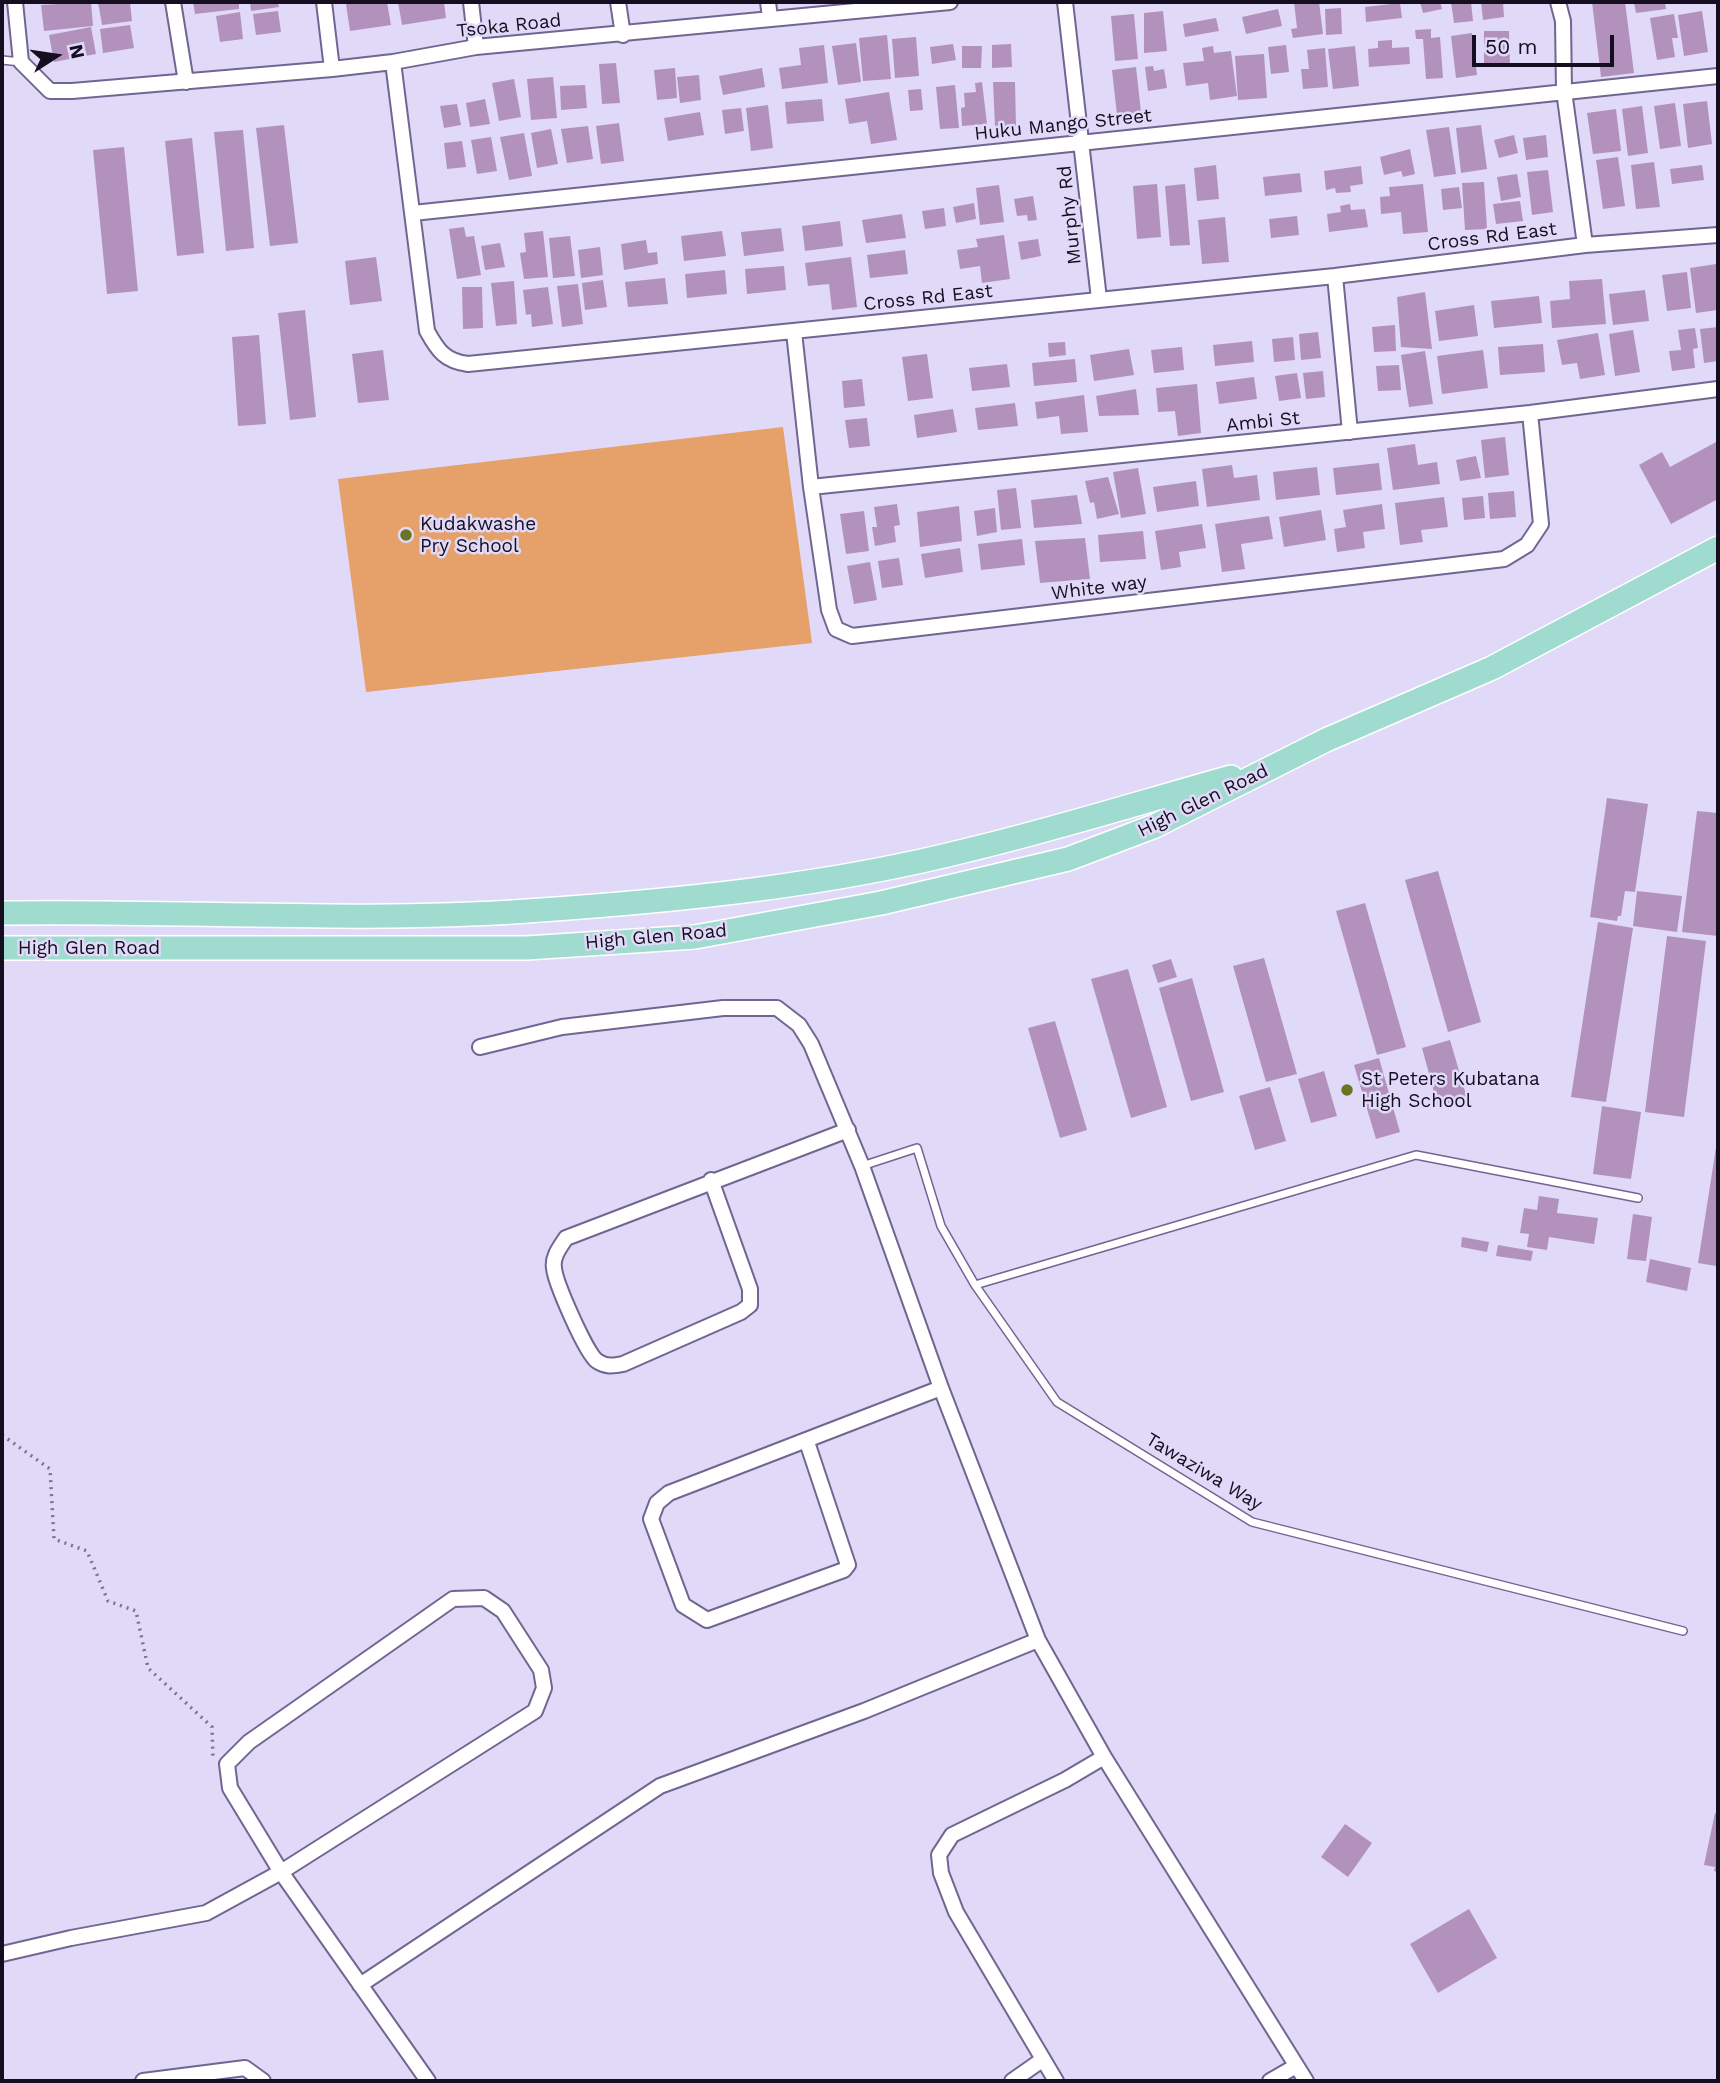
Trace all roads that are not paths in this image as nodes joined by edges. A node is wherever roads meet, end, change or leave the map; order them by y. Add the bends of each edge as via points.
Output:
1 (15, 2) edge
2 (173, 2) edge
3 (324, 2) edge
4 (471, 2) edge
5 (618, 2) edge
6 (768, 2) edge
7 (950, 2) edge
8 (1065, 2) edge
9 (1558, 2) edge
10 (920, 4) edge
11 (770, 18) junction
12 (623, 35) junction
13 (476, 47) junction
14 (2, 60) edge
15 (21, 62) junction
16 (393, 62) junction
17 (332, 69) junction
18 (1718, 76) edge
19 (186, 82) junction
20 (1564, 91) junction
21 (1082, 143) junction
22 (413, 213) junction
23 (1718, 235) edge
24 (1585, 245) junction
25 (1335, 276) junction
26 (1099, 299) junction
27 (794, 332) junction
28 (1718, 389) edge
29 (1530, 413) junction
30 (1350, 432) junction
31 (811, 487) junction
32 (1718, 548) edge
33 (1282, 763) junction
34 (2, 913) edge
35 (2, 948) edge
36 (480, 1047) dead end
37 (848, 1130) junction
38 (862, 1166) junction
39 (711, 1180) junction
40 (1638, 1198) dead end
41 (975, 1285) junction
42 (941, 1388) junction
43 (807, 1442) junction
44 (1683, 1631) dead end
45 (1038, 1640) junction
46 (1104, 1757) junction
47 (281, 1872) junction
48 (2, 1954) edge
49 (360, 1985) junction
50 (1042, 2060) junction
51 (1296, 2066) junction
52 (143, 2081) edge
53 (263, 2081) edge
54 (428, 2081) edge
55 (1012, 2081) edge
56 (1056, 2081) edge
57 (1270, 2081) edge
58 (1306, 2081) edge

1 - 15 street
2 - 19 street
3 - 17 street
4 - 13 street
5 - 12 street
6 - 11 street
7 - 10 street, Tsoka Road
8 - 21 street, Murphy Rd
9 - 20 street via 1563,21
10 - 11 street, Tsoka Road
11 - 12 street, Tsoka Road
12 - 13 street, Tsoka Road
13 - 16 street, Tsoka Road
14 - 15 lane
15 - 19 street, Tsoka Road via 50,91
16 - 17 street, Tsoka Road
16 - 22 street, Cross Rd East
17 - 19 street, Tsoka Road
18 - 20 street, Huku Mango Street
20 - 21 street, Huku Mango Street
20 - 24 street
21 - 22 street, Huku Mango Street
21 - 26 street, Murphy Rd
22 - 27 street, Cross Rd East via 427,331 438,352 453,362
23 - 24 street, Cross Rd East
24 - 25 street, Cross Rd East
25 - 26 street, Cross Rd East
25 - 30 street
26 - 27 street, Cross Rd East
27 - 31 street, White way
28 - 29 street, Ambi St
29 - 30 street, Ambi St
29 - 31 street, White way via 1541,524 1527,545 1504,559 852,636 836,629 829,610
30 - 31 street, Ambi St
32 - 33 main road, High Glen Road via 1492,668
33 - 34 main road, High Glen Road via 970,850 808,881 686,897 510,911
33 - 35 main road, High Glen Road via 1156,826 1068,859 881,903 695,937 527,947
36 - 37 street via 562,1027 723,1007 777,1008 799,1025 811,1044
37 - 38 street
37 - 39 street
38 - 41 lane, Tawaziwa Way via 916,1148 941,1226
38 - 42 street
39 - 39 street via 566,1238 554,1268 594,1359 606,1366 623,1364 750,1305 750,1289
40 - 41 lane via 1416,1155
41 - 44 lane, Tawaziwa Way via 1057,1402 1252,1522
42 - 43 street
42 - 45 street
43 - 43 street via 669,1493 657,1503 651,1519 683,1605 693,1614 707,1620 848,1565
45 - 46 street
45 - 49 street via 864,1711 660,1786
46 - 50 street via 952,1835 939,1855 941,1874 956,1912
46 - 51 street
47 - 47 street via 535,1711 544,1688 541,1670 503,1611 484,1598 453,1599 249,1742 227,1764 230,1788
47 - 48 street via 191,1918
47 - 49 street
49 - 54 street
50 - 55 street
50 - 56 street
51 - 57 street
51 - 58 street
52 - 53 street via 245,2068

